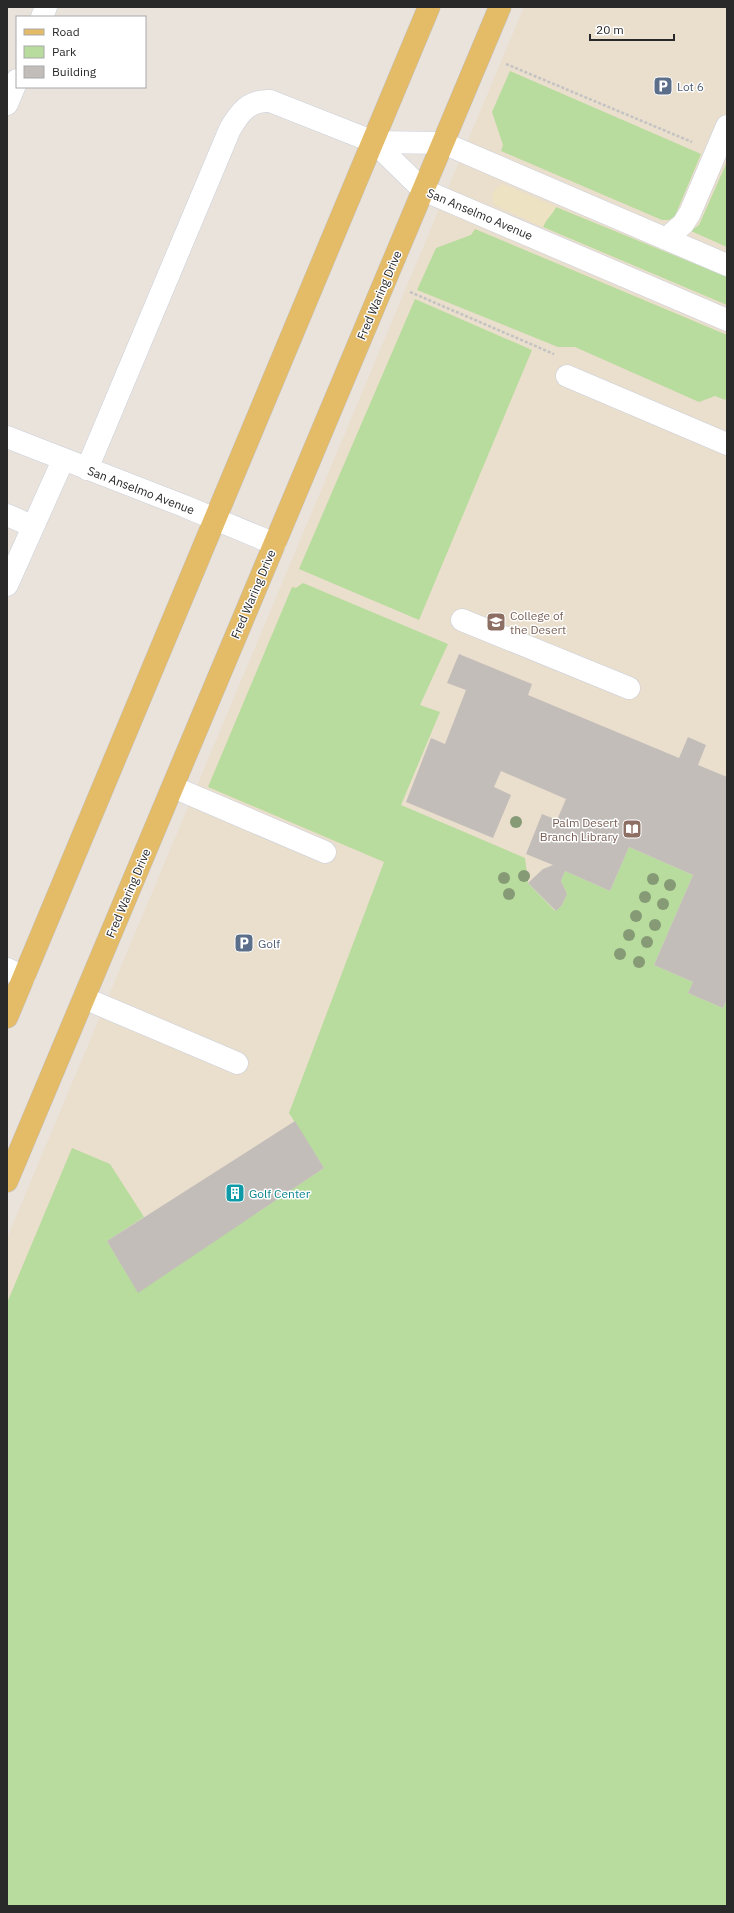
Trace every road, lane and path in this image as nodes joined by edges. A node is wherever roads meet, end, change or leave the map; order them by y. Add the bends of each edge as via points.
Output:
1 (429, 7) edge
2 (500, 7) edge
3 (506, 64) dead end
4 (16, 82) edge
5 (7, 104) edge
6 (727, 126) edge
7 (374, 142) junction
8 (443, 143) junction
9 (696, 144) dead end
10 (423, 190) junction
11 (666, 239) junction
12 (727, 265) edge
13 (727, 320) edge
14 (567, 376) dead end
15 (7, 437) edge
16 (727, 444) edge
17 (62, 460) junction
18 (87, 469) junction
19 (7, 515) edge
20 (215, 519) junction
21 (32, 526) junction
22 (275, 544) junction
23 (7, 585) edge
24 (462, 620) dead end
25 (630, 688) dead end
26 (173, 787) junction
27 (325, 852) dead end
28 (16, 973) edge
29 (84, 998) junction
30 (7, 1017) edge
31 (237, 1063) dead end
32 (7, 1181) edge

1 - 7 main road
2 - 8 main road, Fred Waring Drive
3 - 9 path
4 - 5 street
6 - 11 street via 690,213 683,224
7 - 8 street
7 - 10 street, San Anselmo Avenue
7 - 18 street via 270,101 248,106 239,114 230,129
7 - 20 main road
8 - 10 main road, Fred Waring Drive
8 - 11 street
10 - 13 street, San Anselmo Avenue
10 - 22 main road, Fred Waring Drive
11 - 12 street
14 - 16 street
15 - 17 street, San Anselmo Avenue
17 - 18 street, San Anselmo Avenue
17 - 21 street
18 - 20 street, San Anselmo Avenue
19 - 21 street
20 - 22 street, San Anselmo Avenue
20 - 28 main road
21 - 23 street
22 - 26 main road, Fred Waring Drive
24 - 25 street
26 - 27 street
26 - 29 main road, Fred Waring Drive
28 - 30 main road
29 - 31 street
29 - 32 main road, Fred Waring Drive

